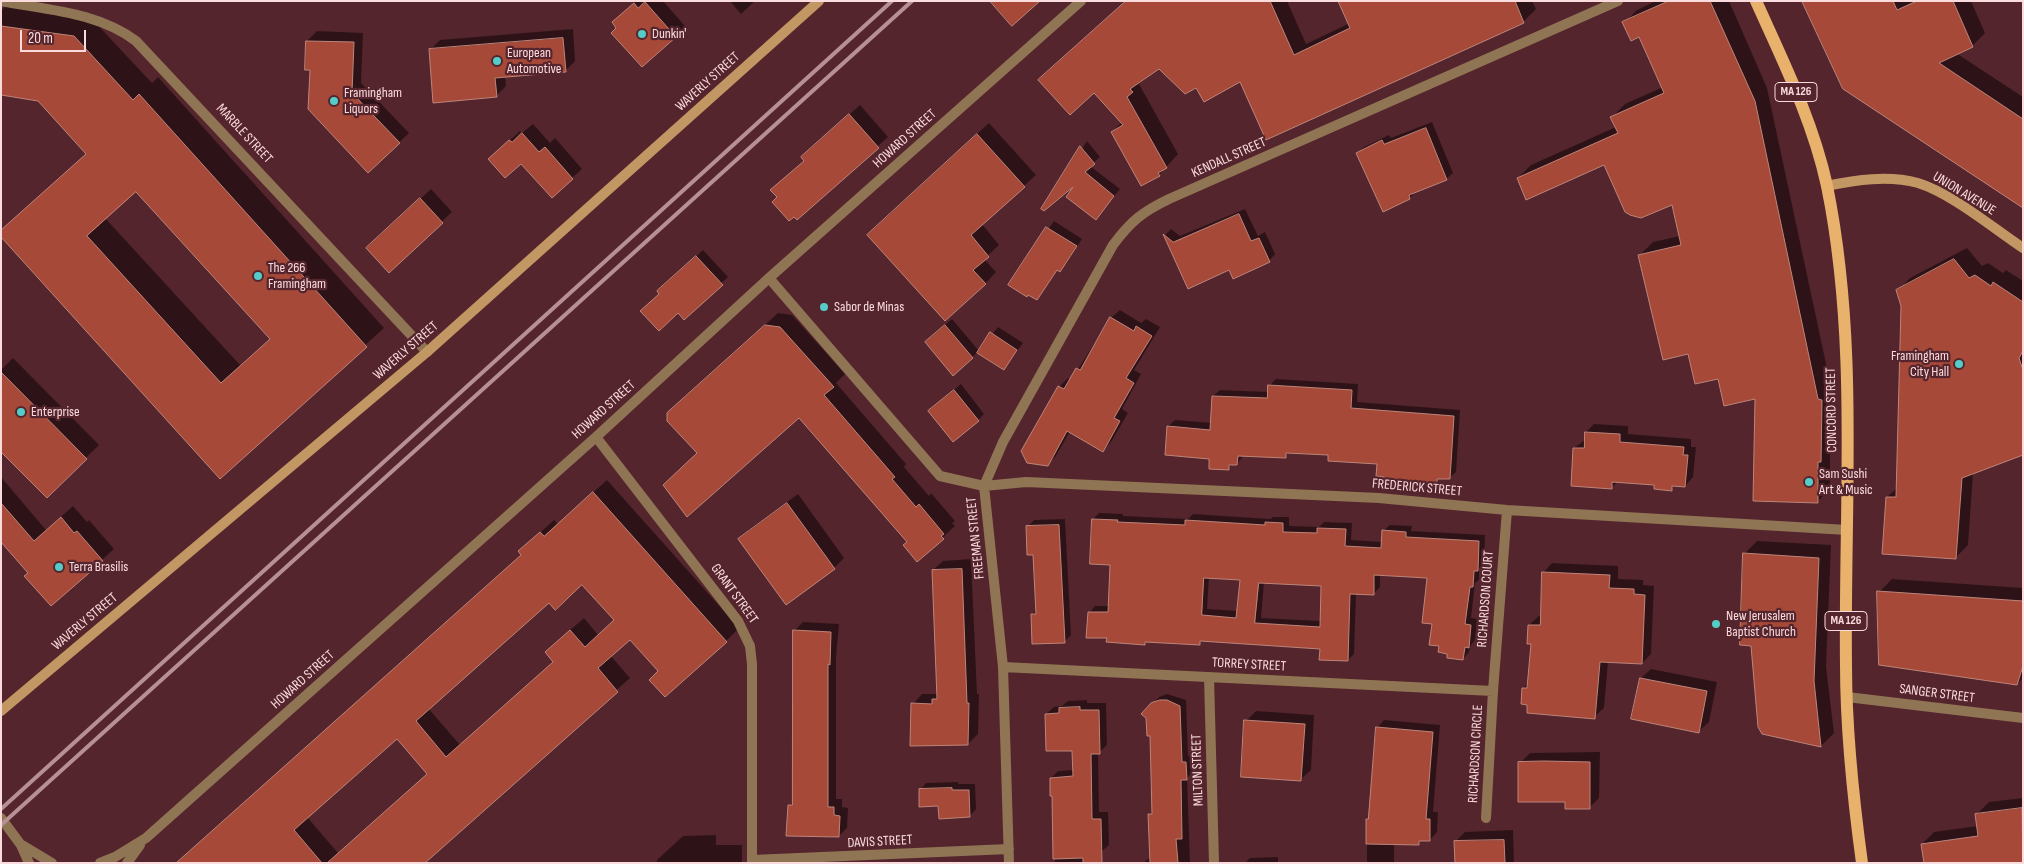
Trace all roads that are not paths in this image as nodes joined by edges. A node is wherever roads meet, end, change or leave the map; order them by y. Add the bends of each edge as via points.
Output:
1 (1, 1) edge
2 (819, 1) edge
3 (1081, 1) edge
4 (1618, 1) edge
5 (1756, 1) edge
6 (1826, 186) junction
7 (2023, 248) edge
8 (769, 278) junction
9 (427, 352) junction
10 (596, 437) junction
11 (984, 486) junction
12 (1507, 510) junction
13 (1847, 530) junction
14 (1003, 667) junction
15 (1209, 677) junction
16 (1493, 691) junction
17 (1847, 697) junction
18 (1, 711) edge
19 (2023, 718) edge
20 (1, 818) edge
21 (1486, 818) dead end
22 (146, 838) junction
23 (21, 845) junction
24 (1009, 849) junction
25 (752, 862) edge
26 (29, 863) edge
27 (52, 863) edge
28 (100, 863) edge
29 (127, 863) edge
30 (1009, 863) edge
31 (1214, 863) edge
32 (1862, 863) edge

1 - 9 street, MARBLE STREET via 96,20 136,40
2 - 9 main road, WAVERLY STREET
3 - 8 street, HOWARD STREET
4 - 11 street, KENDALL STREET via 1144,212 1128,225 1113,245 1003,442
5 - 6 main road, CONCORD STREET / MA 126 via 1805,113
6 - 7 main road, UNION AVENUE via 1880,179 1920,184 1939,192
6 - 13 main road, CONCORD STREET / MA 126 via 1839,280 1847,378
8 - 10 street, HOWARD STREET
8 - 11 street, FREEMAN STREET via 940,476
9 - 18 main road, WAVERLY STREET
10 - 22 street, HOWARD STREET
10 - 25 street, GRANT STREET via 747,636 752,664
11 - 12 street, FREDERICK STREET via 1026,482 1370,498
11 - 14 street, FREEMAN STREET
12 - 13 street, FREDERICK STREET
12 - 16 street, RICHARDSON COURT
13 - 17 main road, CONCORD STREET / MA 126
14 - 15 street, TORREY STREET
14 - 24 street, FREEMAN STREET
15 - 16 street, TORREY STREET
15 - 31 street, MILTON STREET
16 - 21 street, RICHARDSON CIRCLE
17 - 19 street, SANGER STREET
17 - 32 main road, CONCORD STREET / MA 126 via 1853,799
20 - 23 street
22 - 28 street, HOWARD STREET via 115,858
22 - 29 street, HOWARD STREET
23 - 26 street
23 - 27 street
24 - 25 street, DAVIS STREET
24 - 30 street, FREEMAN STREET

